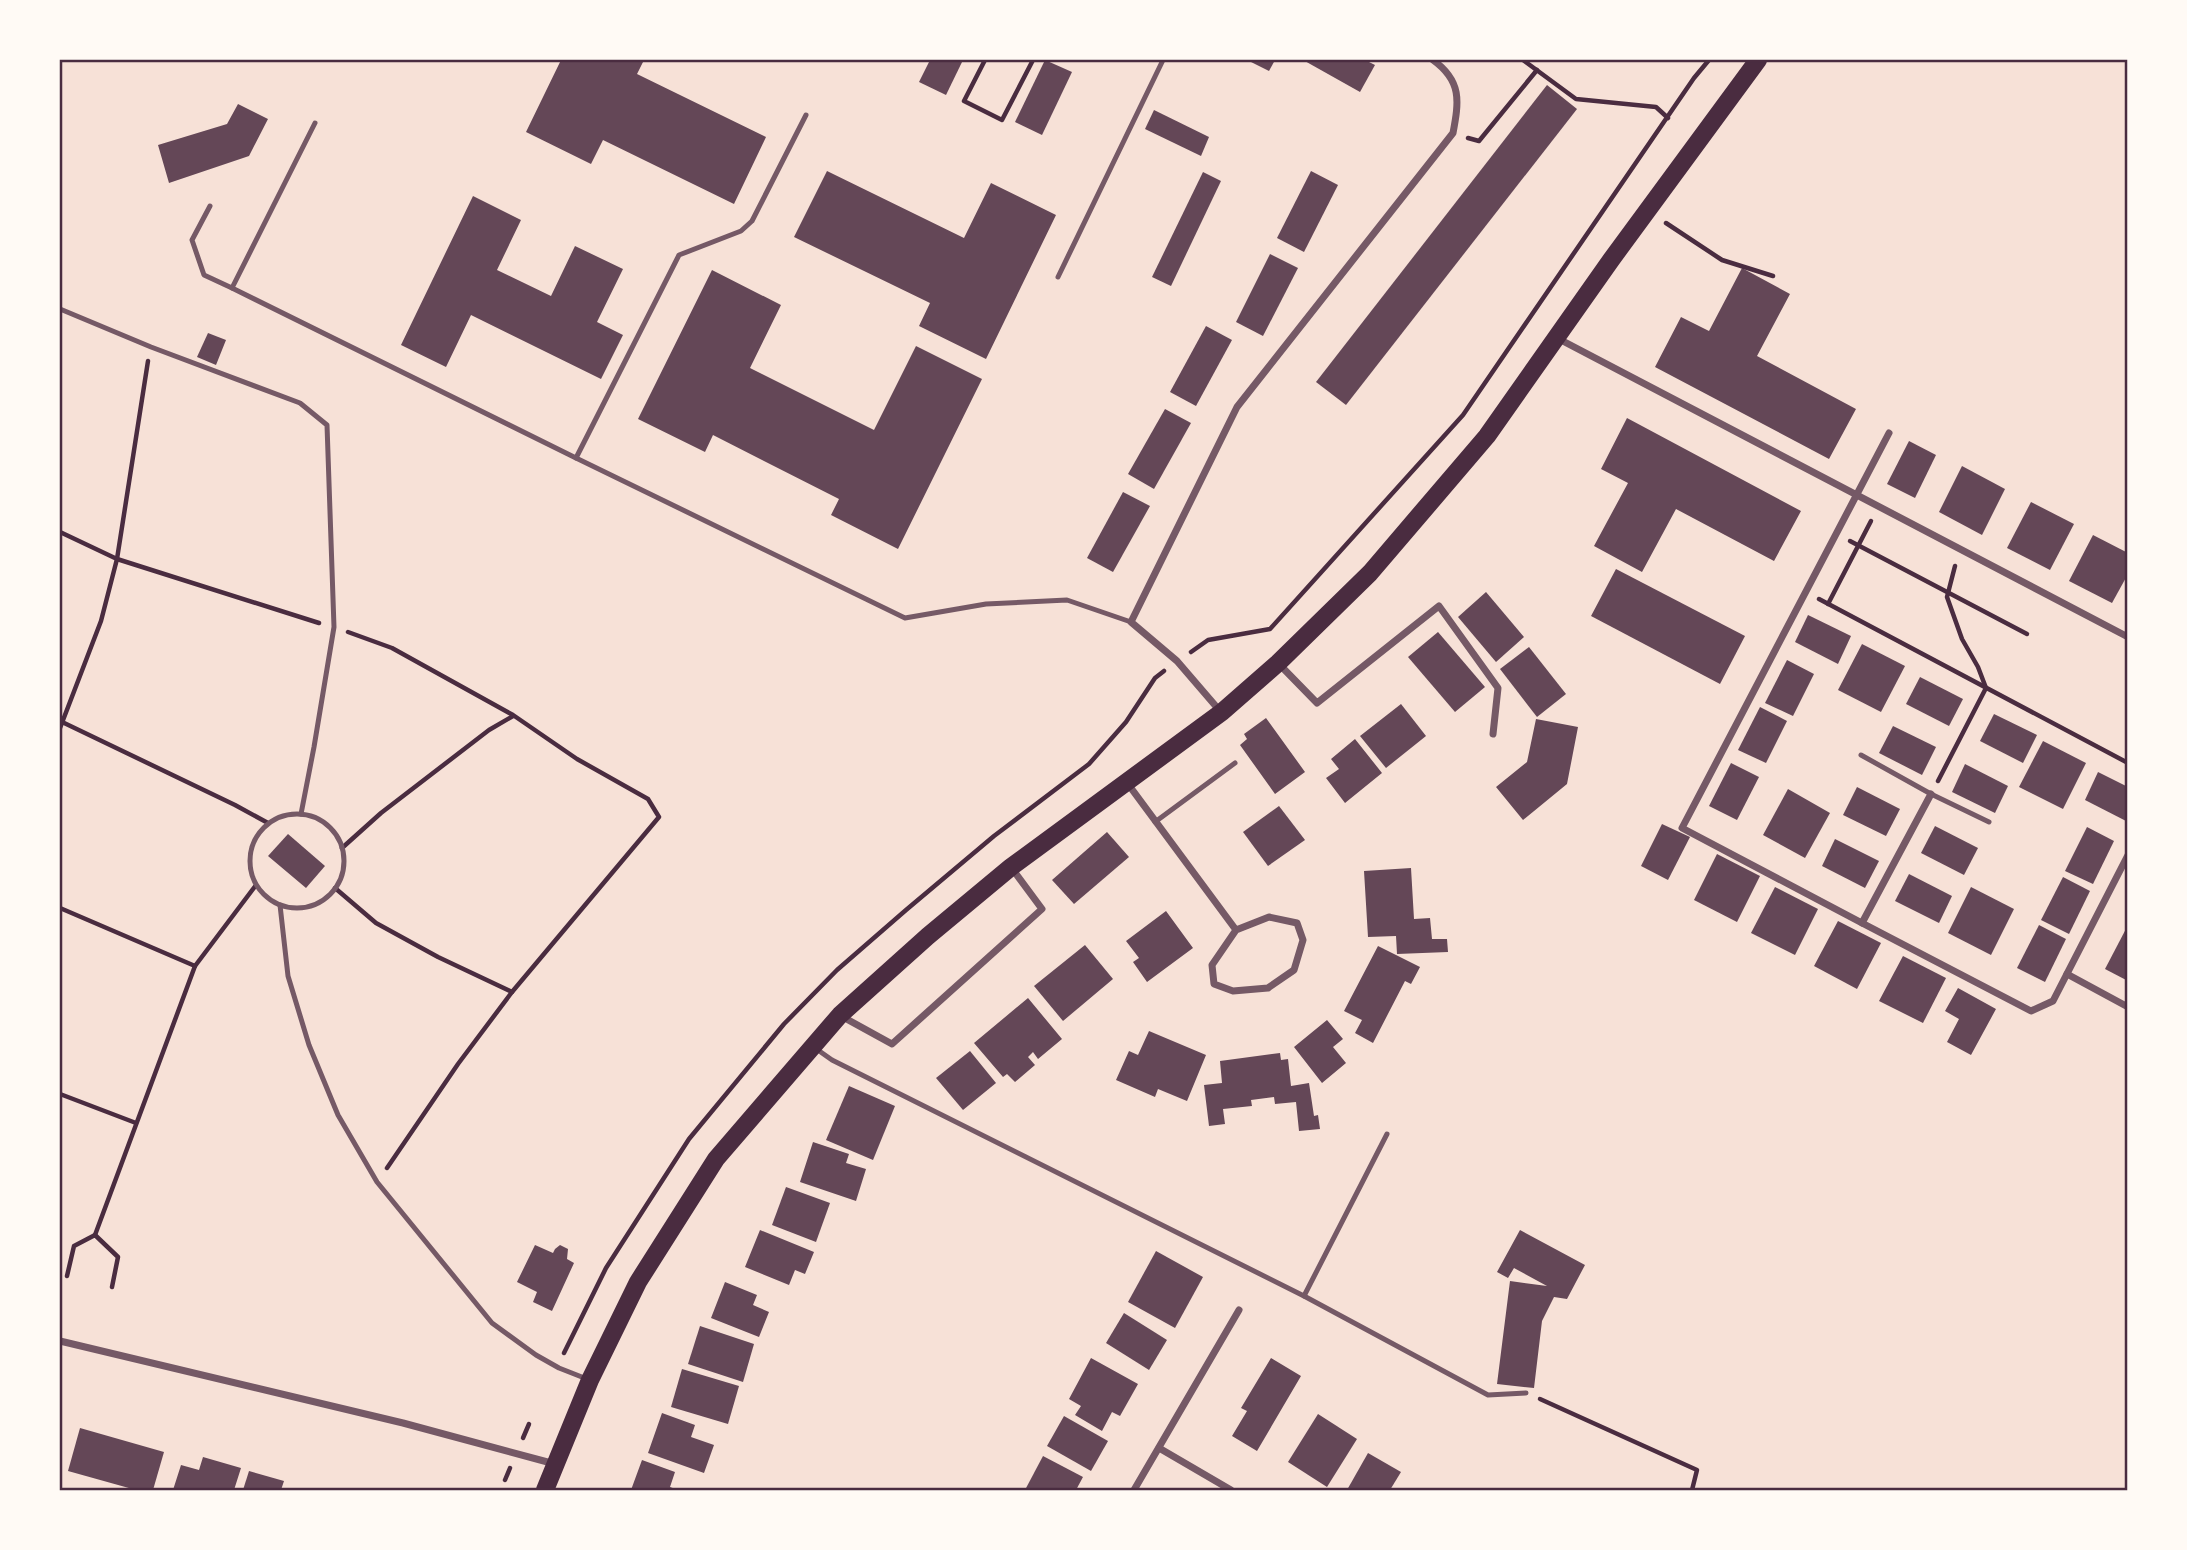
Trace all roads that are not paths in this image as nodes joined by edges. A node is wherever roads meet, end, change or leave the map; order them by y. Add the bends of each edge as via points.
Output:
1 (1163, 60) edge
2 (1433, 60) edge
3 (1758, 60) edge
4 (806, 115) dead end
5 (315, 123) dead end
6 (211, 206) dead end
7 (1058, 277) dead end
8 (232, 288) junction
9 (60, 309) edge
10 (1556, 338) junction
11 (1889, 433) dead end
12 (576, 458) junction
13 (1857, 495) junction
14 (1131, 622) junction
15 (2127, 637) edge
16 (1278, 663) junction
17 (1222, 712) junction
18 (1493, 734) dead end
19 (1861, 755) dead end
20 (1236, 763) dead end
21 (1127, 783) junction
22 (1931, 794) junction
23 (301, 814) junction
24 (1155, 822) junction
25 (1989, 822) dead end
26 (2127, 855) edge
27 (1011, 867) junction
28 (280, 905) junction
29 (1862, 923) junction
30 (1236, 930) junction
31 (2067, 974) junction
32 (2127, 1007) edge
33 (840, 1015) junction
34 (812, 1047) junction
35 (1387, 1134) dead end
36 (1304, 1296) junction
37 (1239, 1310) dead end
38 (60, 1341) edge
39 (590, 1380) junction
40 (1526, 1393) road end
41 (1159, 1448) junction
42 (556, 1465) junction
43 (545, 1490) edge
44 (1135, 1490) edge
45 (1231, 1490) edge

1 - 7 lane
2 - 14 street via 1456,87 1453,133 1237,407
3 - 10 main road
4 - 12 lane via 752,221 741,231 679,255
5 - 8 lane
6 - 8 lane via 192,240 204,275
8 - 12 lane
9 - 23 lane via 300,403 327,425 334,627
10 - 13 street
10 - 16 main road via 1487,436 1370,573
11 - 13 street
12 - 14 lane via 905,618 986,604 1067,600
13 - 15 street
13 - 29 street via 1682,828
14 - 17 street via 1177,661
16 - 17 main road
16 - 18 street via 1317,703 1439,606 1498,688
17 - 21 main road
19 - 22 lane
20 - 24 lane
21 - 24 street
21 - 27 main road
22 - 25 lane
22 - 29 street
23 - 28 lane via 268,823 255,838 250,854 256,885
23 - 28 lane via 317,818 338,837 344,869 322,901 307,907
24 - 30 street
26 - 31 street
27 - 33 main road
27 - 33 street via 1042,909 892,1044
28 - 39 lane via 288,976 309,1045 338,1115 377,1182 492,1323 536,1355
29 - 31 street via 2031,1011 2053,1001
30 - 30 street via 1269,917 1297,923 1303,940 1294,970 1268,988 1233,991 1214,984 1212,965
31 - 32 street
33 - 34 main road
34 - 36 lane
34 - 39 main road via 716,1159 638,1282
35 - 36 lane
36 - 40 lane via 1488,1395
37 - 41 street
38 - 42 street via 403,1423
39 - 42 main road
41 - 44 street
41 - 45 street
42 - 43 main road

